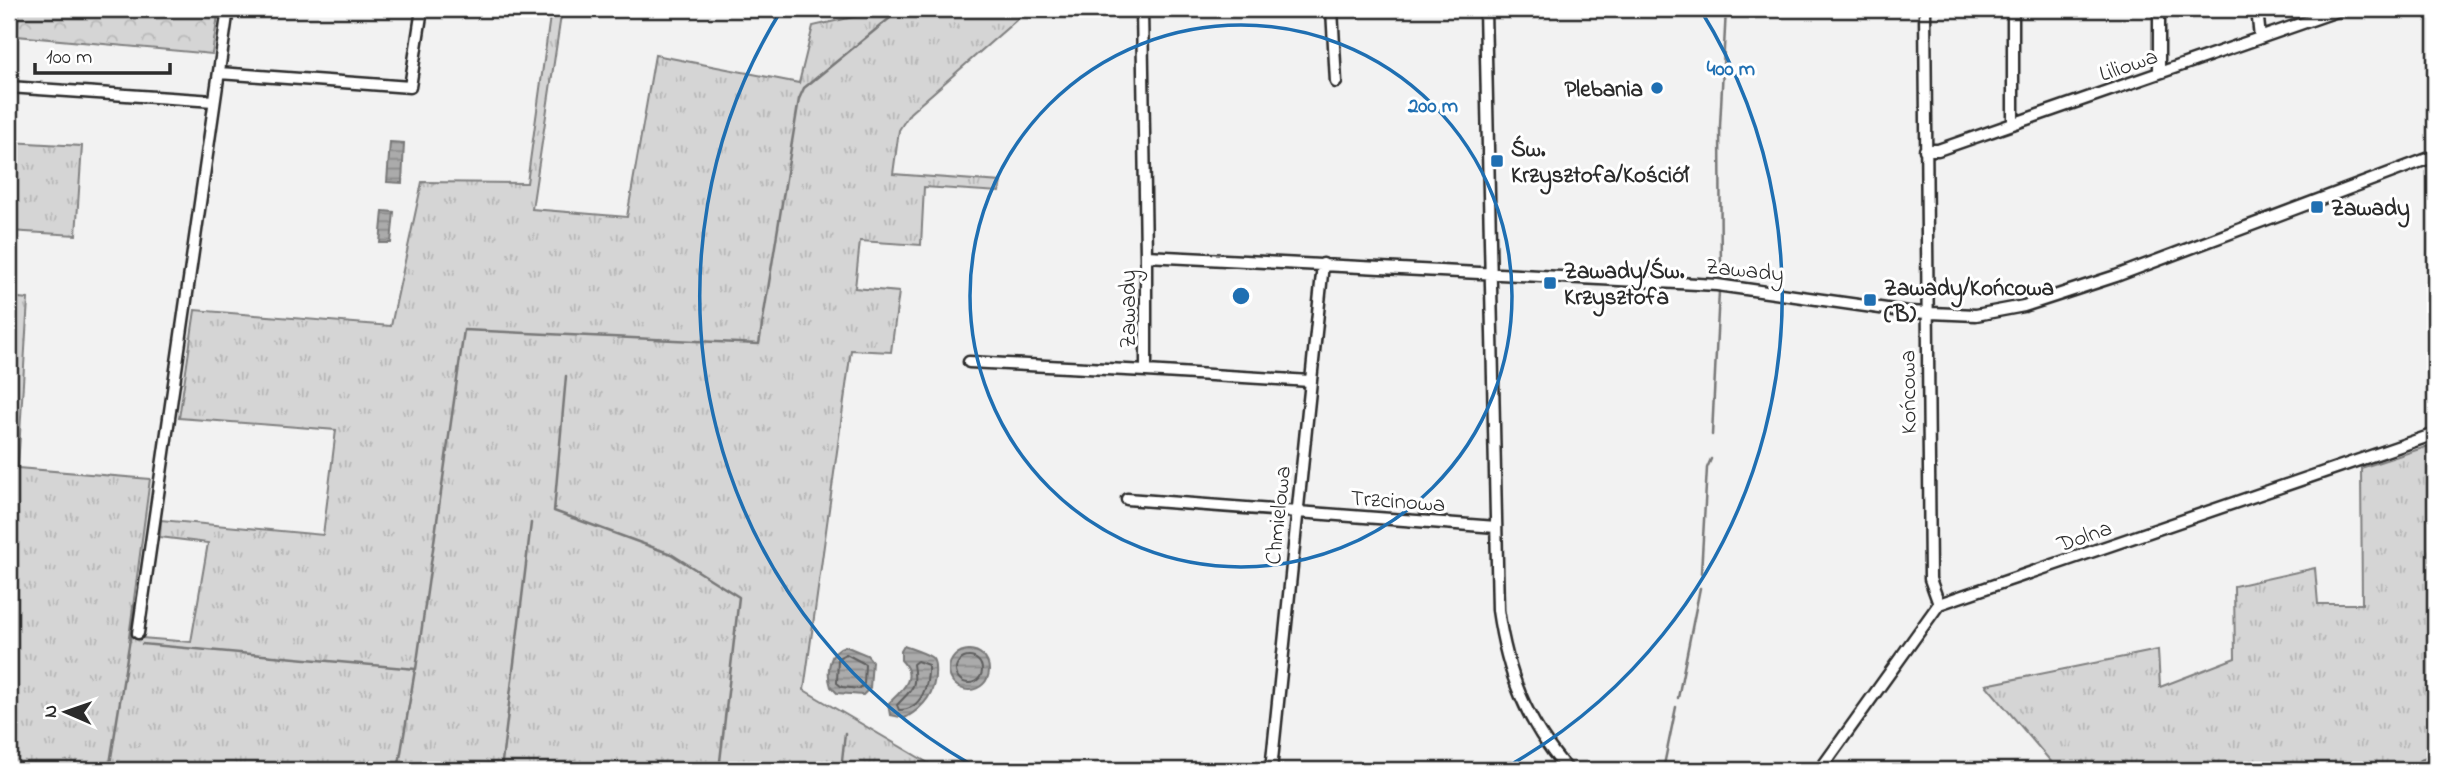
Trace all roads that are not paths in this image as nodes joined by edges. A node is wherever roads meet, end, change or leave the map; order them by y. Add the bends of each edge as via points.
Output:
1 (228, 9) edge
2 (422, 9) edge
3 (1142, 9) edge
4 (1332, 9) edge
5 (1485, 9) edge
6 (1925, 9) edge
7 (2013, 9) edge
8 (2159, 9) edge
9 (2257, 9) edge
10 (2343, 9) edge
11 (9, 38) edge
12 (2260, 38) junction
13 (9, 60) edge
14 (219, 73) junction
15 (2159, 73) junction
16 (1336, 82) dead end
17 (9, 87) edge
18 (214, 101) junction
19 (2013, 124) junction
20 (1925, 150) junction
21 (2435, 156) edge
22 (1146, 256) junction
23 (1323, 264) junction
24 (1490, 272) junction
25 (1926, 314) junction
26 (969, 362) dead end
27 (1146, 371) junction
28 (1310, 381) junction
29 (2435, 434) edge
30 (1127, 499) dead end
31 (1297, 512) junction
32 (1496, 527) junction
33 (1939, 604) junction
34 (138, 633) dead end
35 (1272, 770) edge
36 (1568, 770) edge
37 (1820, 770) edge

1 - 14 street
2 - 14 street via 410,87
3 - 22 street
4 - 16 street
5 - 24 street
6 - 20 street, Końcowa
7 - 19 street
8 - 15 street
9 - 12 street
10 - 12 street, Liliowa
11 - 13 street
12 - 15 street, Liliowa
14 - 18 street
15 - 19 street, Liliowa
17 - 18 street
18 - 34 street
19 - 20 street, Liliowa via 1938,150
20 - 25 street, Końcowa
21 - 25 street, Zawady via 2024,306 1976,315
22 - 23 street, Zawady
22 - 27 street, Zawady
23 - 24 street, Zawady
23 - 28 street, Chmielowa
24 - 25 street, Zawady via 1742,286
24 - 32 street
25 - 33 street, Końcowa via 1930,579
26 - 27 street, Zawady
27 - 28 street
28 - 31 street, Chmielowa
29 - 33 street, Dolna
30 - 31 street, Trzcinowa
31 - 32 street, Trzcinowa
31 - 35 street, Chmielowa
32 - 36 street via 1498,610 1511,674 1533,723
33 - 37 street

